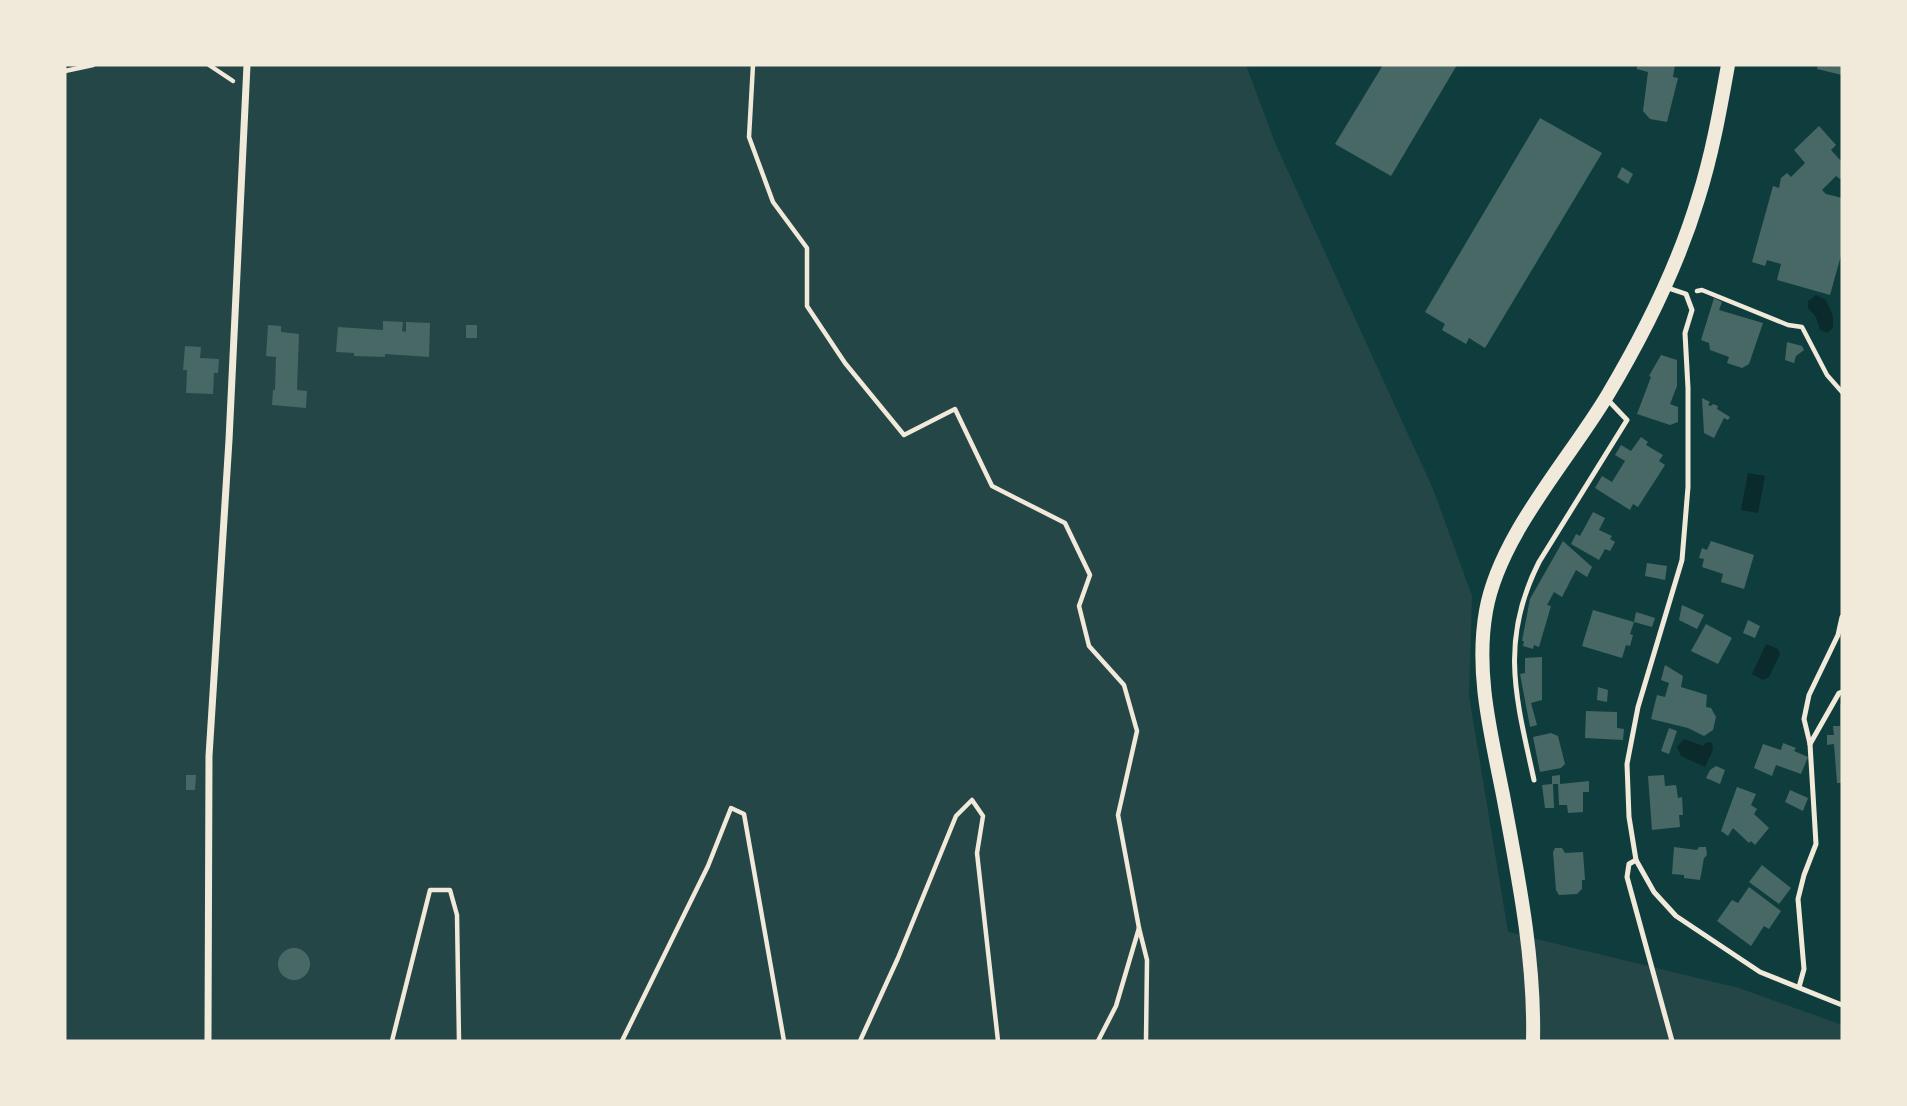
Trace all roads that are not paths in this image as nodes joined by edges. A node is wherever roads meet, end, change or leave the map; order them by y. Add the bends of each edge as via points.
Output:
1 (247, 65) edge
2 (1728, 65) edge
3 (1664, 286) junction
4 (1606, 397) junction
5 (1842, 617) edge
6 (1842, 692) edge
7 (1810, 744) junction
8 (1534, 780) dead end
9 (1636, 860) junction
10 (1799, 987) junction
11 (1842, 1005) edge
12 (208, 1041) edge
13 (1533, 1041) edge
14 (1672, 1041) edge

1 - 12 street via 209,756
2 - 3 main road via 1698,202
3 - 4 main road
3 - 9 lane via 1686,294 1692,310 1685,333 1688,487 1682,560 1638,706 1627,764
4 - 8 lane via 1628,420 1539,562 1516,628 1515,691
4 - 13 main road via 1501,565 1491,589 1482,640 1486,706 1530,962
5 - 7 lane via 1809,695 1804,719
6 - 7 lane
7 - 10 lane via 1816,844 1798,899 1804,969
9 - 10 lane via 1654,892 1676,916 1760,972
9 - 14 lane via 1629,864 1627,877
10 - 11 lane

